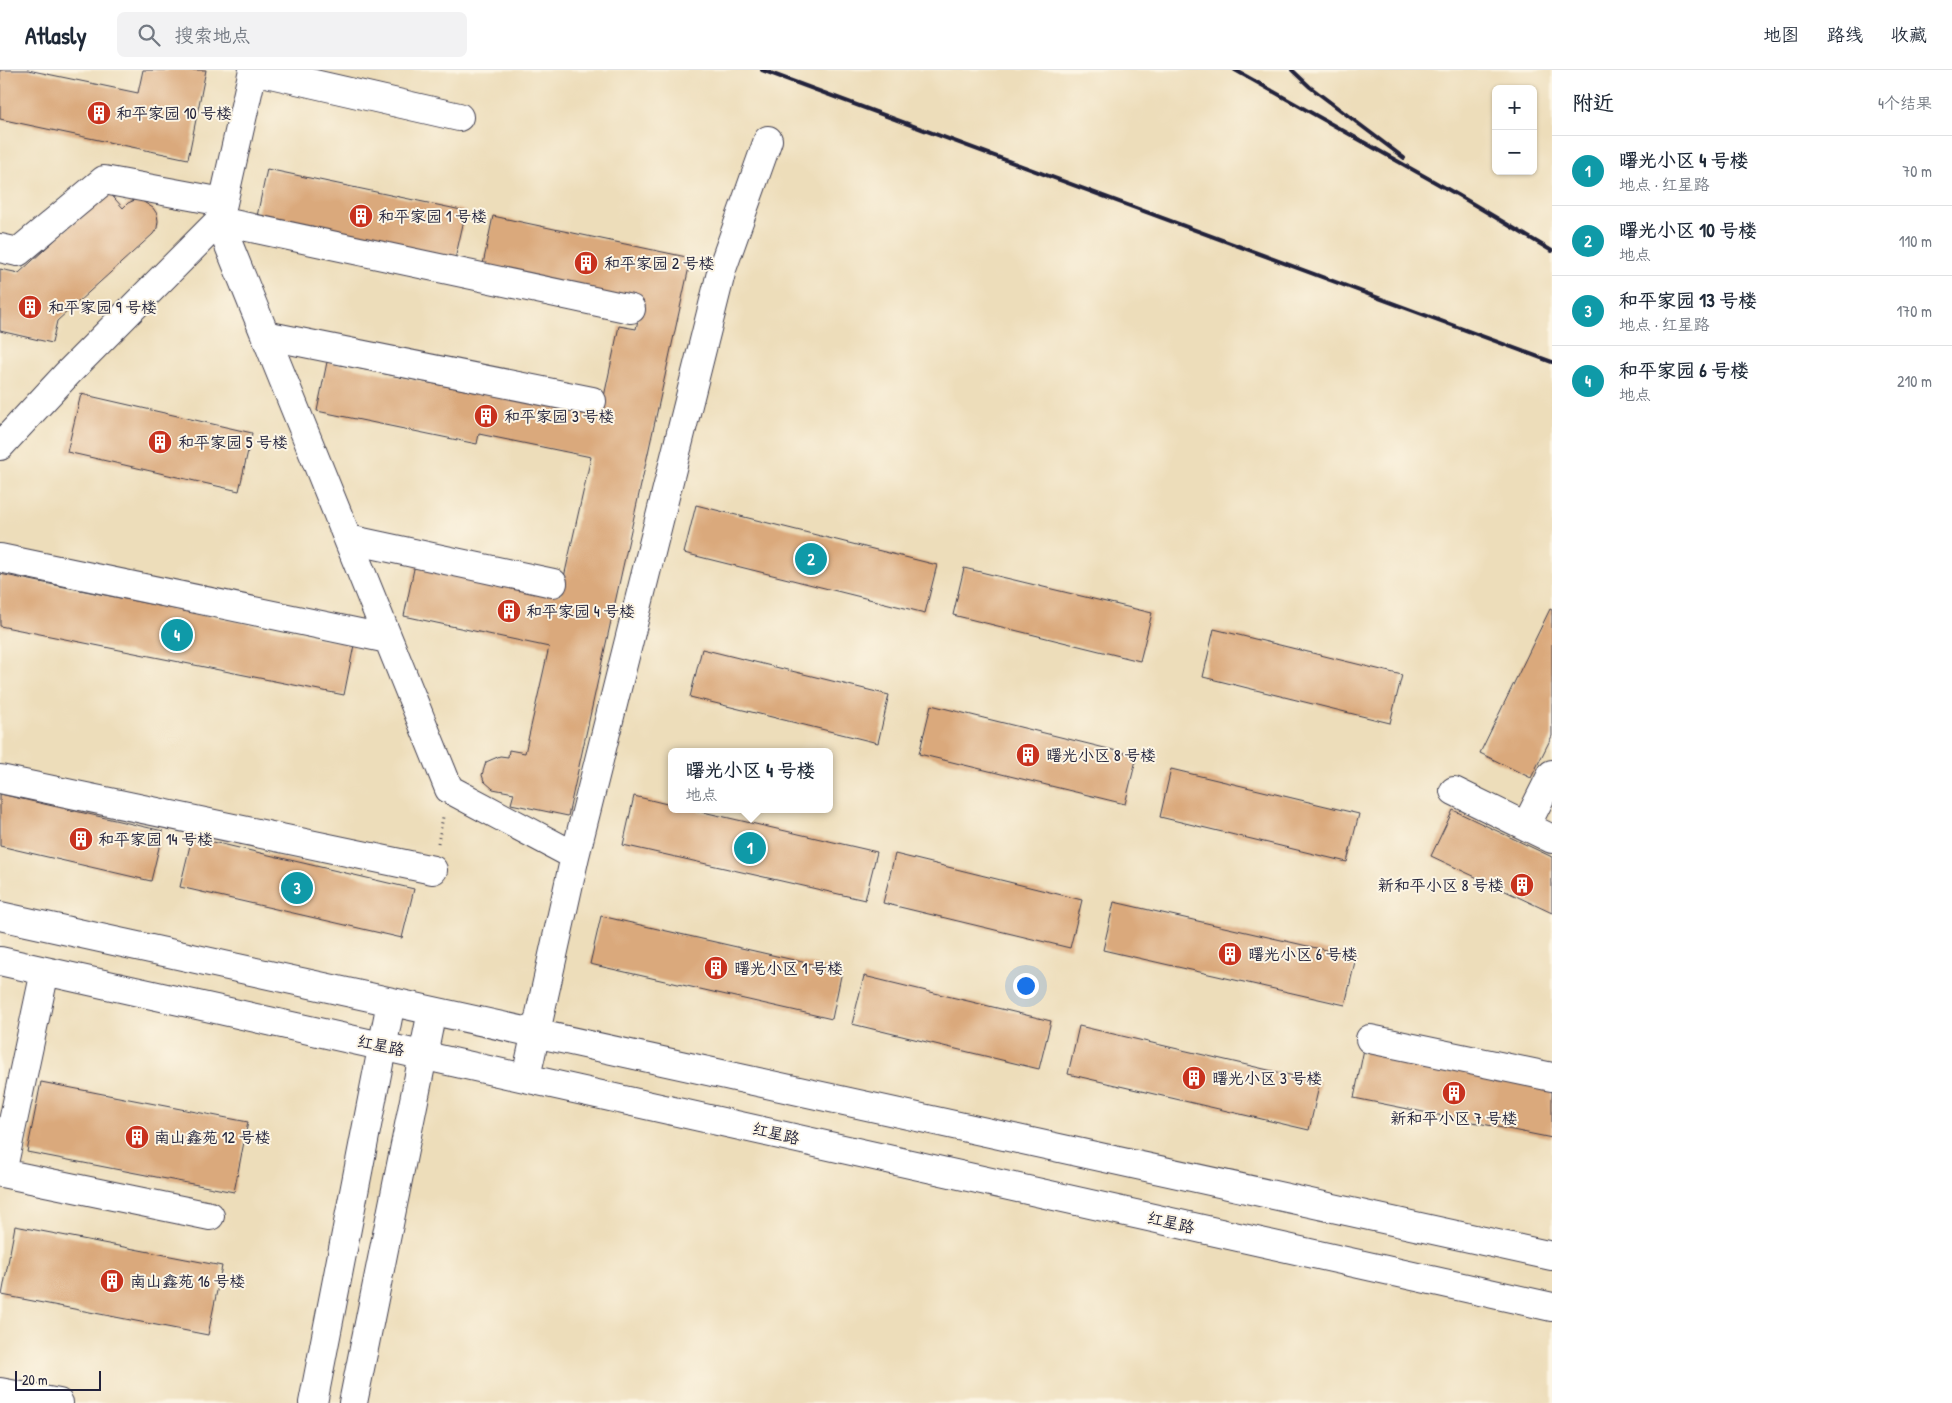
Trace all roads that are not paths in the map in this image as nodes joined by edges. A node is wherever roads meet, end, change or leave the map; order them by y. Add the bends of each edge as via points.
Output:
1 (459, 117) dead end
2 (768, 140) dead end
3 (221, 211) junction
4 (0, 248) edge
5 (631, 309) dead end
6 (265, 335) junction
7 (592, 401) dead end
8 (0, 446) edge
9 (348, 539) junction
10 (0, 558) edge
11 (553, 583) dead end
12 (388, 639) junction
13 (1552, 774) edge
14 (0, 779) edge
15 (1454, 790) dead end
16 (1526, 826) junction
17 (1552, 839) edge
18 (575, 856) junction
19 (433, 870) road end
20 (0, 916) edge
21 (0, 961) edge
22 (46, 971) junction
23 (391, 1002) junction
24 (432, 1011) junction
25 (536, 1034) junction
26 (1370, 1039) dead end
27 (383, 1045) junction
28 (424, 1054) junction
29 (526, 1077) junction
30 (1552, 1077) edge
31 (1, 1177) edge
32 (210, 1216) dead end
33 (1552, 1256) edge
34 (1552, 1307) edge
35 (0, 1392) edge
36 (59, 1403) edge
37 (313, 1403) edge
38 (353, 1403) edge

1 - 3 street via 253,70
2 - 18 street via 722,269
3 - 4 street via 104,180 18,252
3 - 5 street
3 - 6 street
3 - 8 street
6 - 7 street
6 - 9 street
9 - 11 street
9 - 12 street
10 - 12 street
12 - 18 street via 449,789
13 - 16 street
14 - 19 street
15 - 16 street
16 - 17 street
18 - 25 street
20 - 23 street
21 - 22 street, 红星路
22 - 27 street, 红星路
22 - 31 street
23 - 24 street
23 - 27 street
24 - 25 street
24 - 28 street
25 - 29 street
25 - 33 street
26 - 30 street
27 - 28 street, 红星路
27 - 37 street
28 - 29 street, 红星路
28 - 38 street
29 - 34 street, 红星路
31 - 32 street
35 - 36 street

